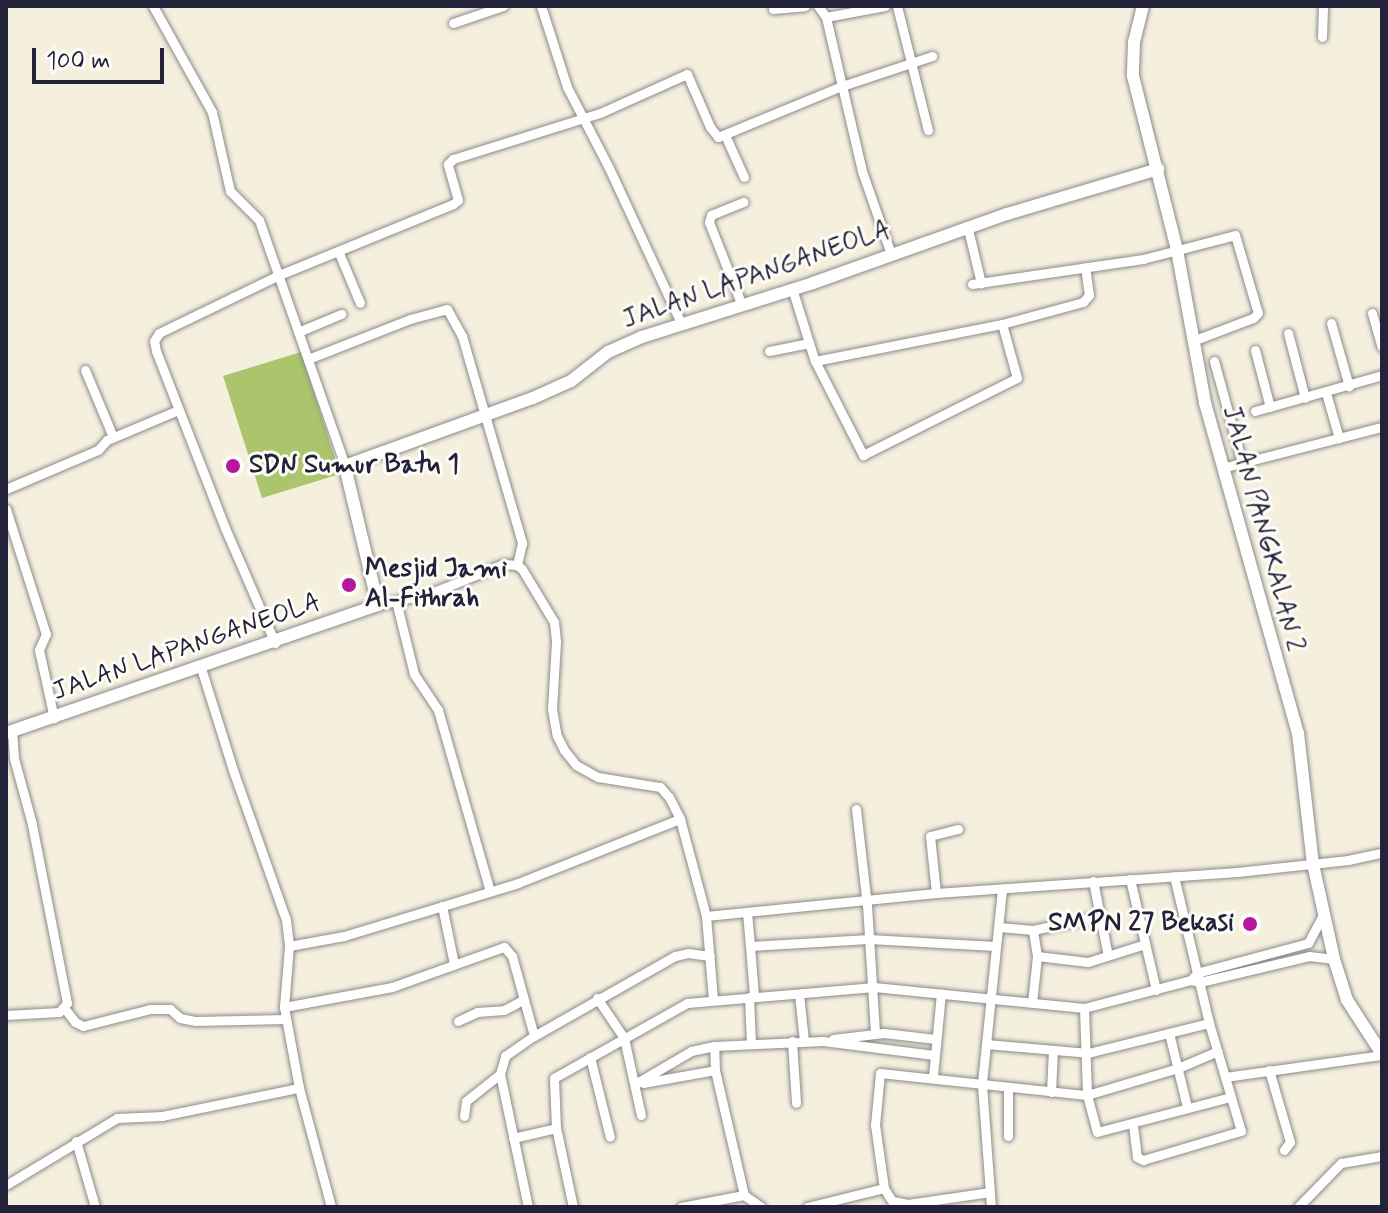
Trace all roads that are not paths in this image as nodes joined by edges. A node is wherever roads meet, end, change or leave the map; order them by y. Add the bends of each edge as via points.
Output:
1 (153, 6) edge
2 (503, 6) edge
3 (541, 6) edge
4 (805, 6) edge
5 (818, 6) edge
6 (885, 6) edge
7 (897, 6) edge
8 (1143, 6) edge
9 (1323, 6) edge
10 (773, 9) dead end
11 (826, 17) junction
12 (453, 23) dead end
13 (1322, 37) dead end
14 (932, 56) dead end
15 (913, 60) junction
16 (842, 86) junction
17 (583, 118) junction
18 (928, 130) dead end
19 (725, 135) junction
20 (1158, 169) junction
21 (744, 177) dead end
22 (743, 202) dead end
23 (968, 229) junction
24 (1177, 250) junction
25 (339, 253) junction
26 (891, 254) junction
27 (1085, 267) junction
28 (279, 275) junction
29 (792, 288) junction
30 (360, 303) dead end
31 (741, 303) junction
32 (1372, 313) dead end
33 (341, 314) dead end
34 (681, 323) junction
35 (1331, 323) dead end
36 (1002, 324) junction
37 (298, 332) junction
38 (1288, 333) dead end
39 (1192, 341) junction
40 (809, 343) junction
41 (1382, 347) edge
42 (1255, 350) dead end
43 (769, 351) dead end
44 (308, 359) junction
45 (815, 361) junction
46 (1214, 361) dead end
47 (85, 370) dead end
48 (1382, 375) edge
49 (1349, 386) junction
50 (1326, 393) junction
51 (1305, 398) junction
52 (1270, 407) junction
53 (178, 410) junction
54 (1255, 411) dead end
55 (484, 418) junction
56 (1382, 427) edge
57 (113, 437) junction
58 (1339, 438) junction
59 (1242, 463) junction
60 (345, 466) junction
61 (1222, 468) junction
62 (6, 489) edge
63 (6, 509) edge
64 (517, 565) junction
65 (396, 601) junction
66 (378, 605) junction
67 (275, 643) junction
68 (201, 668) junction
69 (54, 718) junction
70 (9, 732) edge
71 (856, 809) dead end
72 (680, 819) junction
73 (958, 829) dead end
74 (1382, 853) edge
75 (1313, 864) junction
76 (1174, 876) junction
77 (1130, 879) junction
78 (1093, 881) junction
79 (1002, 890) junction
80 (490, 891) junction
81 (936, 893) junction
82 (866, 900) junction
83 (442, 906) junction
84 (1325, 911) junction
85 (747, 912) junction
86 (706, 916) junction
87 (1100, 916) junction
88 (999, 927) junction
89 (1033, 930) junction
90 (869, 939) junction
91 (1145, 944) junction
92 (1305, 944) junction
93 (289, 946) junction
94 (750, 946) junction
95 (995, 946) junction
96 (710, 956) junction
97 (1037, 956) junction
98 (1108, 956) junction
99 (1309, 956) junction
100 (1334, 959) junction
101 (454, 964) junction
102 (1196, 978) junction
103 (874, 987) junction
104 (1156, 990) junction
105 (941, 993) junction
106 (799, 994) junction
107 (751, 996) junction
108 (597, 998) junction
109 (990, 998) junction
110 (713, 999) junction
111 (521, 1001) junction
112 (1032, 1003) junction
113 (284, 1007) junction
114 (1084, 1008) junction
115 (65, 1009) junction
116 (6, 1015) edge
117 (286, 1019) junction
118 (458, 1021) dead end
119 (1209, 1023) junction
120 (875, 1033) junction
121 (1169, 1033) junction
122 (534, 1036) junction
123 (624, 1038) junction
124 (936, 1039) junction
125 (792, 1041) junction
126 (804, 1041) junction
127 (823, 1041) junction
128 (751, 1042) junction
129 (986, 1044) junction
130 (714, 1046) junction
131 (1053, 1050) junction
132 (1218, 1051) junction
133 (1088, 1053) junction
134 (1382, 1054) edge
135 (934, 1055) junction
136 (590, 1057) junction
137 (1178, 1068) junction
138 (715, 1070) junction
139 (1269, 1070) junction
140 (500, 1074) junction
141 (933, 1076) junction
142 (1225, 1077) junction
143 (982, 1083) junction
144 (635, 1084) junction
145 (1008, 1087) junction
146 (299, 1088) junction
147 (1051, 1092) junction
148 (1087, 1095) junction
149 (1230, 1097) junction
150 (796, 1103) dead end
151 (1187, 1107) junction
152 (641, 1115) dead end
153 (464, 1116) dead end
154 (1133, 1125) junction
155 (556, 1128) junction
156 (1008, 1136) dead end
157 (610, 1137) dead end
158 (513, 1138) junction
159 (76, 1141) junction
160 (1284, 1150) dead end
161 (1382, 1156) edge
162 (6, 1185) edge
163 (884, 1188) junction
164 (990, 1192) junction
165 (744, 1195) junction
166 (95, 1207) edge
167 (331, 1207) edge
168 (528, 1207) edge
169 (573, 1207) edge
170 (681, 1207) edge
171 (761, 1207) edge
172 (807, 1207) edge
173 (991, 1207) edge
174 (1298, 1207) edge

1 - 28 street via 212,112 230,191 259,220
2 - 12 street
3 - 17 street via 567,87
4 - 10 street
5 - 11 street
6 - 11 street
7 - 15 street
8 - 20 street, JALAN PANGKALAN 2 via 1133,76
9 - 13 street
11 - 16 street
14 - 15 street
15 - 16 street
15 - 18 street
16 - 19 street
16 - 26 street via 862,171
17 - 19 street via 687,74 714,135
17 - 25 street via 453,159 448,164 456,202
17 - 34 street
19 - 21 street
20 - 23 street, JALAN LAPANGANEOLA
20 - 24 street, JALAN PANGKALAN 2
22 - 31 street via 711,215 709,222
23 - 26 street, JALAN LAPANGANEOLA
23 - 27 street via 976,283
24 - 27 street
24 - 39 street, JALAN PANGKALAN 2
24 - 39 street via 1235,235 1258,313
25 - 28 street
25 - 30 street
26 - 29 street, JALAN LAPANGANEOLA
27 - 36 street via 1089,295 1083,302
28 - 37 street
28 - 53 street via 156,337 156,351
29 - 31 street, JALAN LAPANGANEOLA
29 - 40 street
31 - 34 street, JALAN LAPANGANEOLA
32 - 41 street
33 - 37 street
34 - 55 street, JALAN LAPANGANEOLA via 628,342 571,381
35 - 49 street
36 - 45 street
36 - 45 street via 1017,378 863,455
37 - 44 street
38 - 51 street
39 - 61 street, JALAN PANGKALAN 2
40 - 43 street
40 - 45 street
42 - 52 street
44 - 55 street via 447,309 462,336
44 - 60 street
46 - 59 street
47 - 57 street
48 - 49 street
49 - 50 street
50 - 51 street
50 - 58 street
51 - 52 street
52 - 54 street
53 - 57 street
53 - 67 street
55 - 60 street, JALAN LAPANGANEOLA
55 - 64 street via 522,543
56 - 58 street
57 - 62 street via 98,450
58 - 59 street
59 - 61 street
60 - 66 street
61 - 75 street, JALAN PANGKALAN 2 via 1298,733
63 - 69 street via 46,634 39,650
64 - 65 street via 503,564 444,589
64 - 72 street via 554,622 552,709 564,750 576,765 598,777 660,787
65 - 66 street
65 - 80 street via 411,665 438,710
66 - 67 street, JALAN LAPANGANEOLA
67 - 68 street, JALAN LAPANGANEOLA
68 - 69 street, JALAN LAPANGANEOLA
68 - 93 street via 281,898
69 - 70 street, JALAN LAPANGANEOLA
70 - 115 street via 32,824
71 - 82 street
72 - 80 street
72 - 86 street
73 - 81 street via 930,836
74 - 75 street
75 - 76 street
75 - 84 street, JALAN PANGKALAN 2
76 - 77 street
76 - 102 street
77 - 78 street
77 - 91 street
78 - 79 street
78 - 87 street
79 - 81 street
79 - 88 street
80 - 83 street
81 - 82 street
82 - 85 street
82 - 90 street
83 - 93 street via 344,936
83 - 101 street
84 - 92 street
84 - 100 street, JALAN PANGKALAN 2
85 - 86 street
85 - 94 street
86 - 96 street
87 - 89 street
87 - 98 street
88 - 89 street
88 - 95 street
89 - 97 street
90 - 94 street
90 - 95 street
90 - 103 street
91 - 98 street
91 - 104 street
92 - 99 street
92 - 102 street
93 - 113 street
94 - 107 street
95 - 109 street
96 - 108 street via 675,956
96 - 110 street
97 - 98 street via 1078,963
97 - 112 street
99 - 100 street
99 - 102 street
100 - 134 street, JALAN PANGKALAN 2 via 1347,1000
101 - 111 street via 507,948
101 - 113 street via 392,987
102 - 104 street
102 - 119 street
103 - 105 street
103 - 106 street
103 - 120 street
104 - 114 street
105 - 109 street
105 - 124 street
106 - 107 street
106 - 126 street
107 - 110 street
107 - 128 street
108 - 122 street
108 - 123 street
109 - 112 street
109 - 129 street
110 - 123 street via 687,1003
111 - 118 street
111 - 122 street
112 - 114 street
113 - 117 street
114 - 133 street
115 - 116 street
115 - 117 street via 83,1026 160,1009 196,1021
117 - 146 street
119 - 121 street
119 - 132 street
120 - 124 street
120 - 127 street
121 - 133 street
121 - 137 street
122 - 140 street via 502,1059
123 - 136 street
123 - 144 street
124 - 135 street
125 - 126 street
125 - 128 street
125 - 150 street
126 - 127 street
127 - 135 street
128 - 130 street
129 - 131 street
129 - 143 street
130 - 138 street
130 - 144 street via 691,1051
131 - 133 street
131 - 147 street
132 - 137 street
132 - 142 street
133 - 148 street
134 - 139 street
135 - 141 street
136 - 155 street via 554,1078
136 - 157 street
137 - 148 street
137 - 151 street
138 - 144 street
138 - 165 street
139 - 142 street
139 - 160 street via 1290,1142
140 - 153 street via 466,1101
140 - 158 street
141 - 143 street
141 - 163 street via 884,1071 877,1077 875,1125
142 - 149 street
143 - 145 street
143 - 164 street
144 - 152 street
145 - 147 street
145 - 156 street
146 - 159 street via 162,1116 117,1118
146 - 167 street
147 - 148 street
148 - 154 street via 1097,1132
149 - 151 street
149 - 154 street via 1241,1131 1206,1143 1139,1159
151 - 154 street
155 - 158 street
155 - 169 street
158 - 168 street
159 - 162 street
159 - 166 street
161 - 174 street via 1335,1167
163 - 164 street via 900,1204
163 - 172 street
164 - 173 street
165 - 170 street
165 - 171 street

